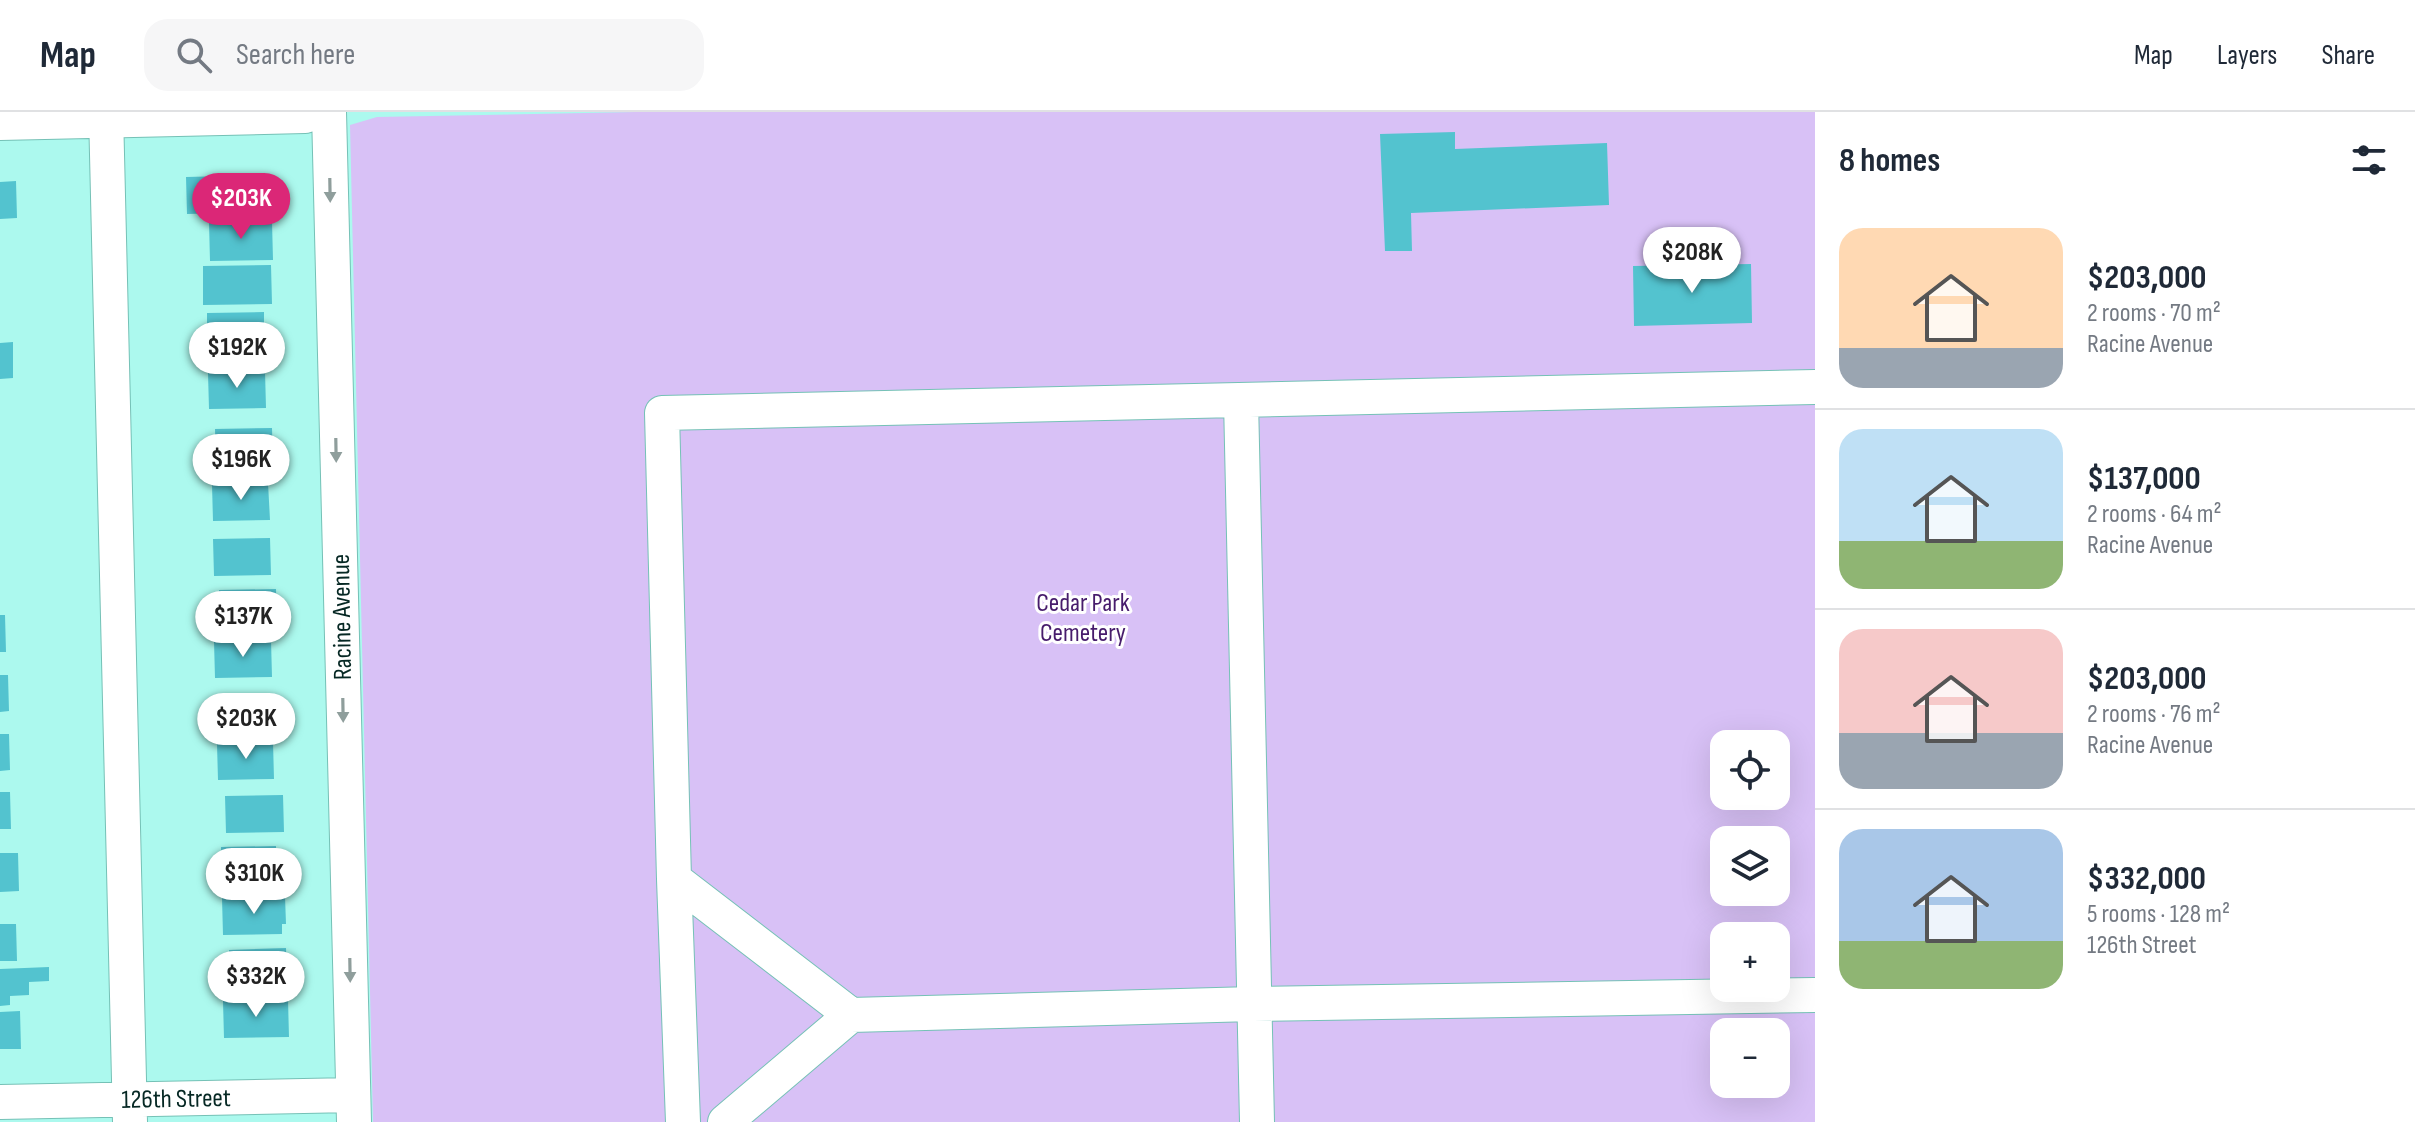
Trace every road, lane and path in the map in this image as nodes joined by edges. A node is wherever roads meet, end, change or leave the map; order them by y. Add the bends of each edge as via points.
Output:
1 (316, 112) edge
2 (329, 112) edge
3 (106, 116) edge
4 (0, 123) edge
5 (1815, 387) edge
6 (1241, 400) junction
7 (674, 879) junction
8 (1815, 995) edge
9 (1253, 1004) junction
10 (851, 1015) junction
11 (0, 1102) edge
12 (353, 1108) edge
13 (130, 1110) edge
14 (683, 1122) edge
15 (725, 1122) edge
16 (1257, 1122) edge

1 - 3 street
2 -> 12 street, Racine Avenue
3 - 4 street
3 - 13 street
5 - 6 street
6 - 7 street via 662,413
6 - 9 street
7 - 10 street
7 - 14 street
8 - 9 street
9 - 10 street
9 - 16 street
10 - 15 street
11 - 13 street, 126th Street
12 - 13 street, 126th Street

